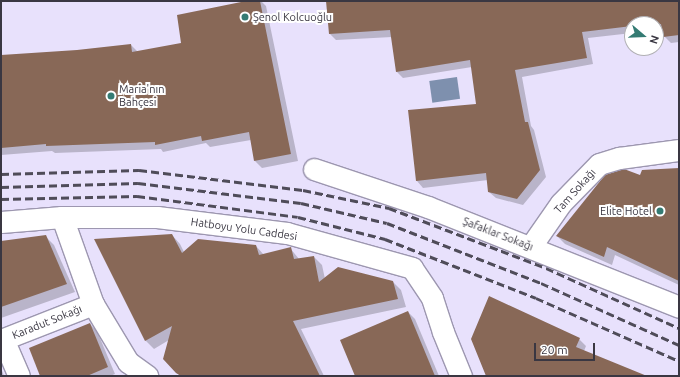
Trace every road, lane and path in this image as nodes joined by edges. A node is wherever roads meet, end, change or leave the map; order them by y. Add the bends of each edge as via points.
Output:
1 (679, 150) edge
2 (314, 169) dead end
3 (62, 216) junction
4 (1, 222) edge
5 (531, 246) junction
6 (93, 304) junction
7 (679, 307) edge
8 (2, 339) edge
9 (19, 376) edge
10 (147, 376) edge
11 (461, 376) edge

1 - 5 street, Tam Sokağı via 619,158 599,164 561,203
2 - 5 street, Şafaklar Sokağı via 428,207
3 - 4 street, Hatboyu Yolu Caddesi
3 - 6 street
3 - 11 street, Hatboyu Yolu Caddesi via 157,217 287,233 412,268 432,298
5 - 7 street, Şafaklar Sokağı
6 - 8 street, Karadut Sokağı
6 - 10 street via 128,362
8 - 9 street

